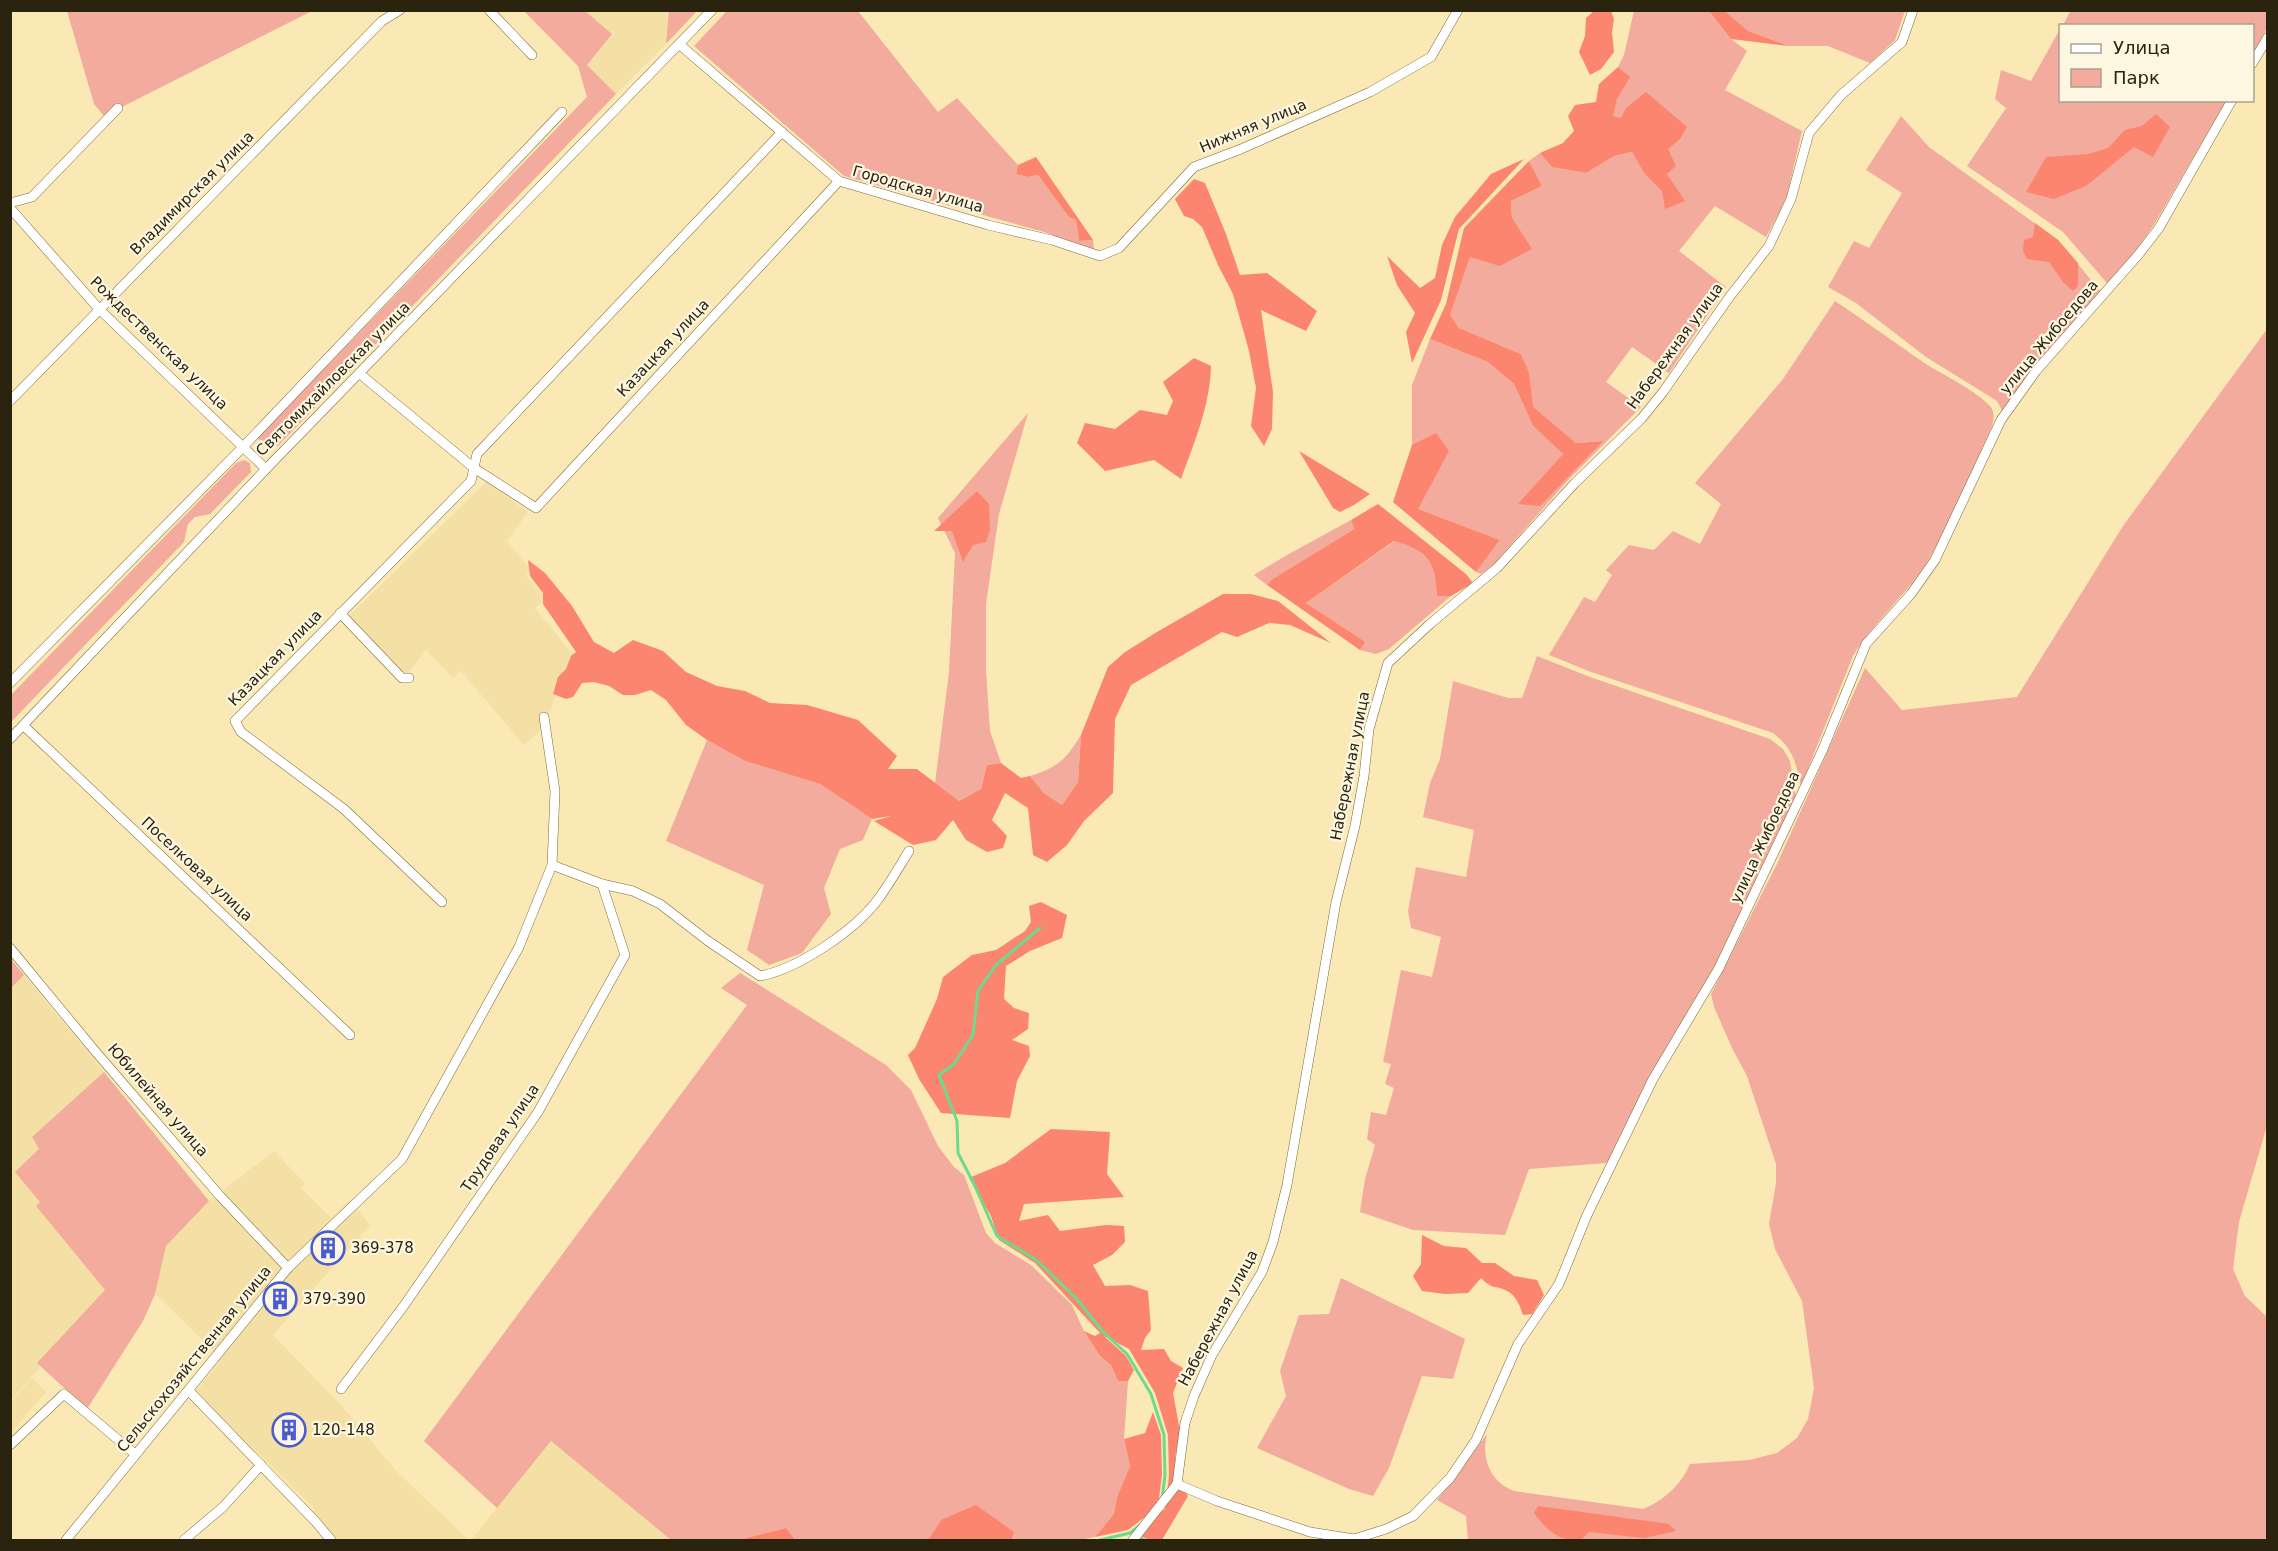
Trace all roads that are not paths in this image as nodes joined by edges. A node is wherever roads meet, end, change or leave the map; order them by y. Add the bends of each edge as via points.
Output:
1 (400, 10) edge
2 (489, 10) edge
3 (712, 10) edge
4 (1458, 10) edge
5 (1913, 10) edge
6 (2268, 37) edge
7 (680, 45) junction
8 (532, 54) dead end
9 (2254, 62) edge
10 (2231, 102) edge
11 (118, 108) dead end
12 (562, 112) dead end
13 (782, 132) junction
14 (839, 181) junction
15 (10, 203) edge
16 (10, 208) edge
17 (988, 225) joint
18 (99, 309) junction
19 (360, 374) junction
20 (10, 402) edge
21 (244, 446) junction
22 (474, 468) junction
23 (266, 469) junction
24 (340, 613) junction
25 (409, 678) dead end
26 (10, 682) edge
27 (544, 717) dead end
28 (24, 726) junction
29 (10, 740) edge
30 (909, 851) dead end
31 (552, 865) junction
32 (602, 884) junction
33 (442, 902) dead end
34 (10, 948) edge
35 (350, 1035) dead end
36 (288, 1268) junction
37 (341, 1389) dead end
38 (189, 1391) junction
39 (10, 1445) edge
40 (135, 1454) junction
41 (261, 1465) junction
42 (1174, 1488) junction
43 (66, 1540) edge
44 (184, 1540) edge
45 (331, 1540) edge
46 (1133, 1540) edge

1 - 18 street, Владимирская улица via 382,21
2 - 8 street
3 - 7 street, Святомихайловская улица
4 - 17 street, Нижняя улица via 1431,57 1370,92 1194,167 1119,248 1100,256
5 - 42 street, Набережная улица via 1902,42 1841,95 1809,133 1791,199 1769,246 1642,418 1497,568 1388,663 1369,729 1362,786 1336,902 1287,1185 1273,1242 1262,1272 1212,1355 1194,1396 1185,1423
6 - 9 street
7 - 13 street
7 - 19 street, Святомихайловская улица
10 - 42 street, улица Жибоедова via 2159,228 2036,371 2001,420 1935,560 1911,594 1866,644 1823,749 1719,968 1653,1079 1587,1215 1559,1284 1518,1344 1476,1440 1450,1478 1413,1516 1354,1539 1310,1532
11 - 15 street via 32,196
12 - 21 street, Святомихайловская улица
13 - 14 street
13 - 22 street, Казацкая улица via 477,454
14 - 17 street, Городская улица
14 - 22 street, Казацкая улица via 536,508
16 - 18 street, Рождественская улица
18 - 20 street, Владимирская улица
18 - 21 street, Рождественская улица
19 - 22 street, Казацкая улица
19 - 23 street, Святомихайловская улица
21 - 23 street, Рождественская улица
21 - 26 street, Святомихайловская улица
22 - 24 street, Казацкая улица via 471,481
23 - 28 street, Святомихайловская улица
24 - 25 street via 402,678
24 - 33 street, Казацкая улица via 236,721 241,732 344,809
27 - 31 street, Сельскохозяйственная улица via 555,791
28 - 29 street, Святомихайловская улица
28 - 35 street, Поселковая улица
30 - 32 street via 877,900 840,936 810,957 760,976 660,904 633,891
31 - 32 street
31 - 36 street, Сельскохозяйственная улица via 519,946 402,1159
32 - 37 street, Трудовая улица via 625,955 538,1112 403,1307
34 - 36 street, Юбилейная улица via 220,1196
36 - 38 street, Сельскохозяйственная улица
38 - 40 street, Сельскохозяйственная улица
38 - 41 street
39 - 40 street via 64,1394
40 - 43 street, Сельскохозяйственная улица
41 - 44 street via 223,1507
41 - 45 street
42 - 46 street

